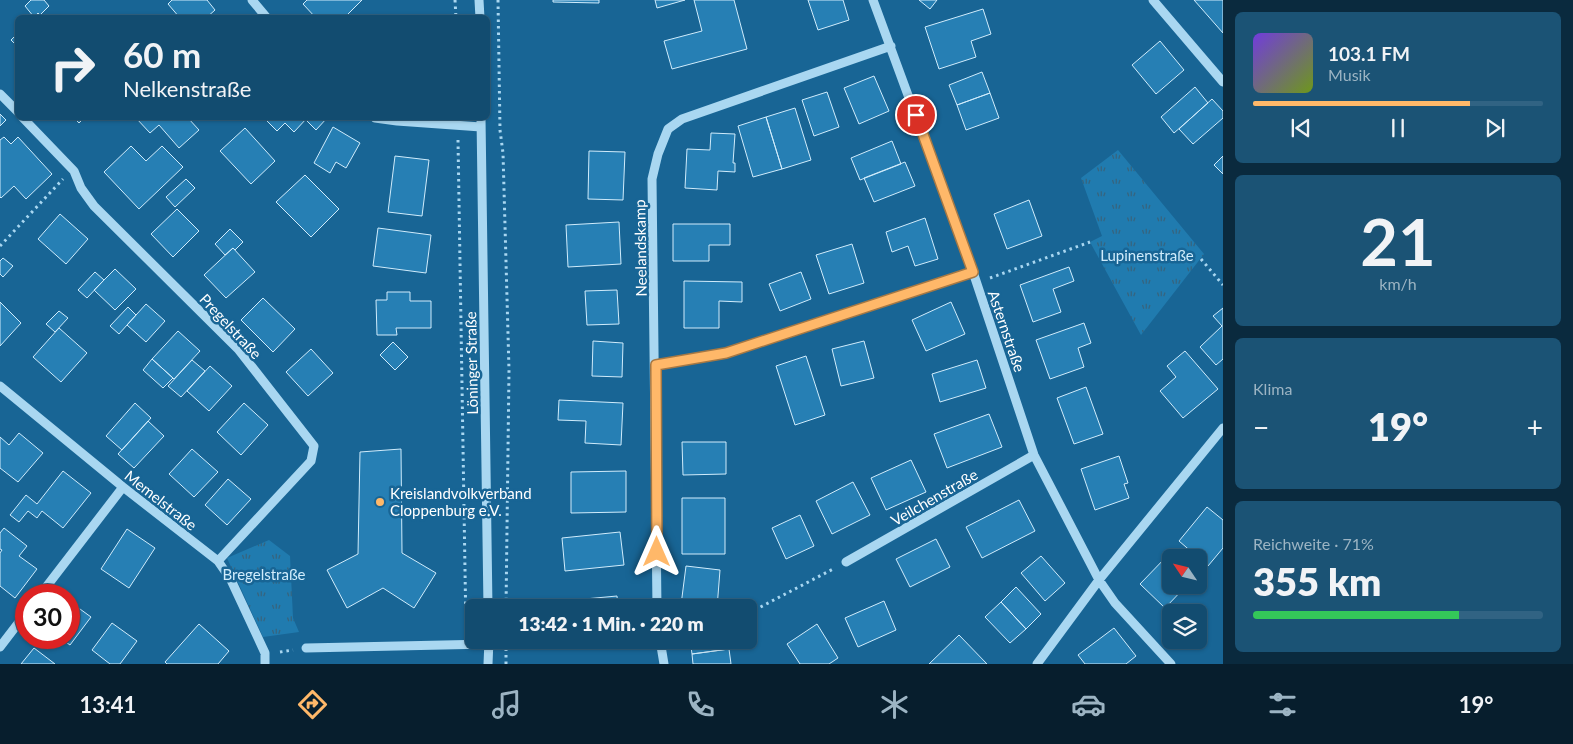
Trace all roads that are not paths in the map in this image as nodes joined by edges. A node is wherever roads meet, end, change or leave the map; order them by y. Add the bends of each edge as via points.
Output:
1 (252, 0) edge
2 (479, 0) edge
3 (873, 0) edge
4 (1152, 0) edge
5 (264, 15) edge
6 (480, 15) edge
7 (891, 46) junction
8 (1223, 82) edge
9 (0, 94) edge
10 (15, 109) edge
11 (25, 120) edge
12 (390, 120) edge
13 (481, 120) edge
14 (481, 127) junction
15 (973, 272) junction
16 (656, 365) junction
17 (0, 386) edge
18 (1223, 428) edge
19 (1034, 455) junction
20 (122, 488) junction
21 (218, 561) junction
22 (846, 562) road end
23 (1099, 580) junction
24 (48, 584) edge
25 (488, 599) edge
26 (657, 599) edge
27 (15, 627) edge
28 (465, 644) edge
29 (0, 647) edge
30 (306, 648) road end
31 (489, 649) edge
32 (662, 649) edge
33 (265, 664) edge
34 (488, 664) edge
35 (664, 664) edge
36 (1037, 664) edge
37 (1171, 664) edge

1 - 5 street
2 - 6 street
3 - 7 street, Asternstraße
4 - 8 street
7 - 15 street, Asternstraße
7 - 16 street, Neelandskamp via 682,119 668,129 652,179
9 - 10 street
11 - 21 street, Pregelstraße via 73,169 94,206 238,350 314,446 311,461
12 - 14 street
13 - 14 street, Löninger Straße
14 - 25 street, Löninger Straße
15 - 16 street via 726,353
15 - 19 street, Asternstraße
16 - 26 street, Neelandskamp
17 - 20 street, Memelstraße
18 - 23 street
19 - 22 street, Veilchenstraße
19 - 23 street, Asternstraße
20 - 21 street, Memelstraße
20 - 24 street
21 - 33 street, Memelstraße via 231,580 266,653
23 - 36 street
23 - 37 street, Asternstraße via 1115,603
27 - 29 street
28 - 30 street
31 - 34 street
32 - 35 street

